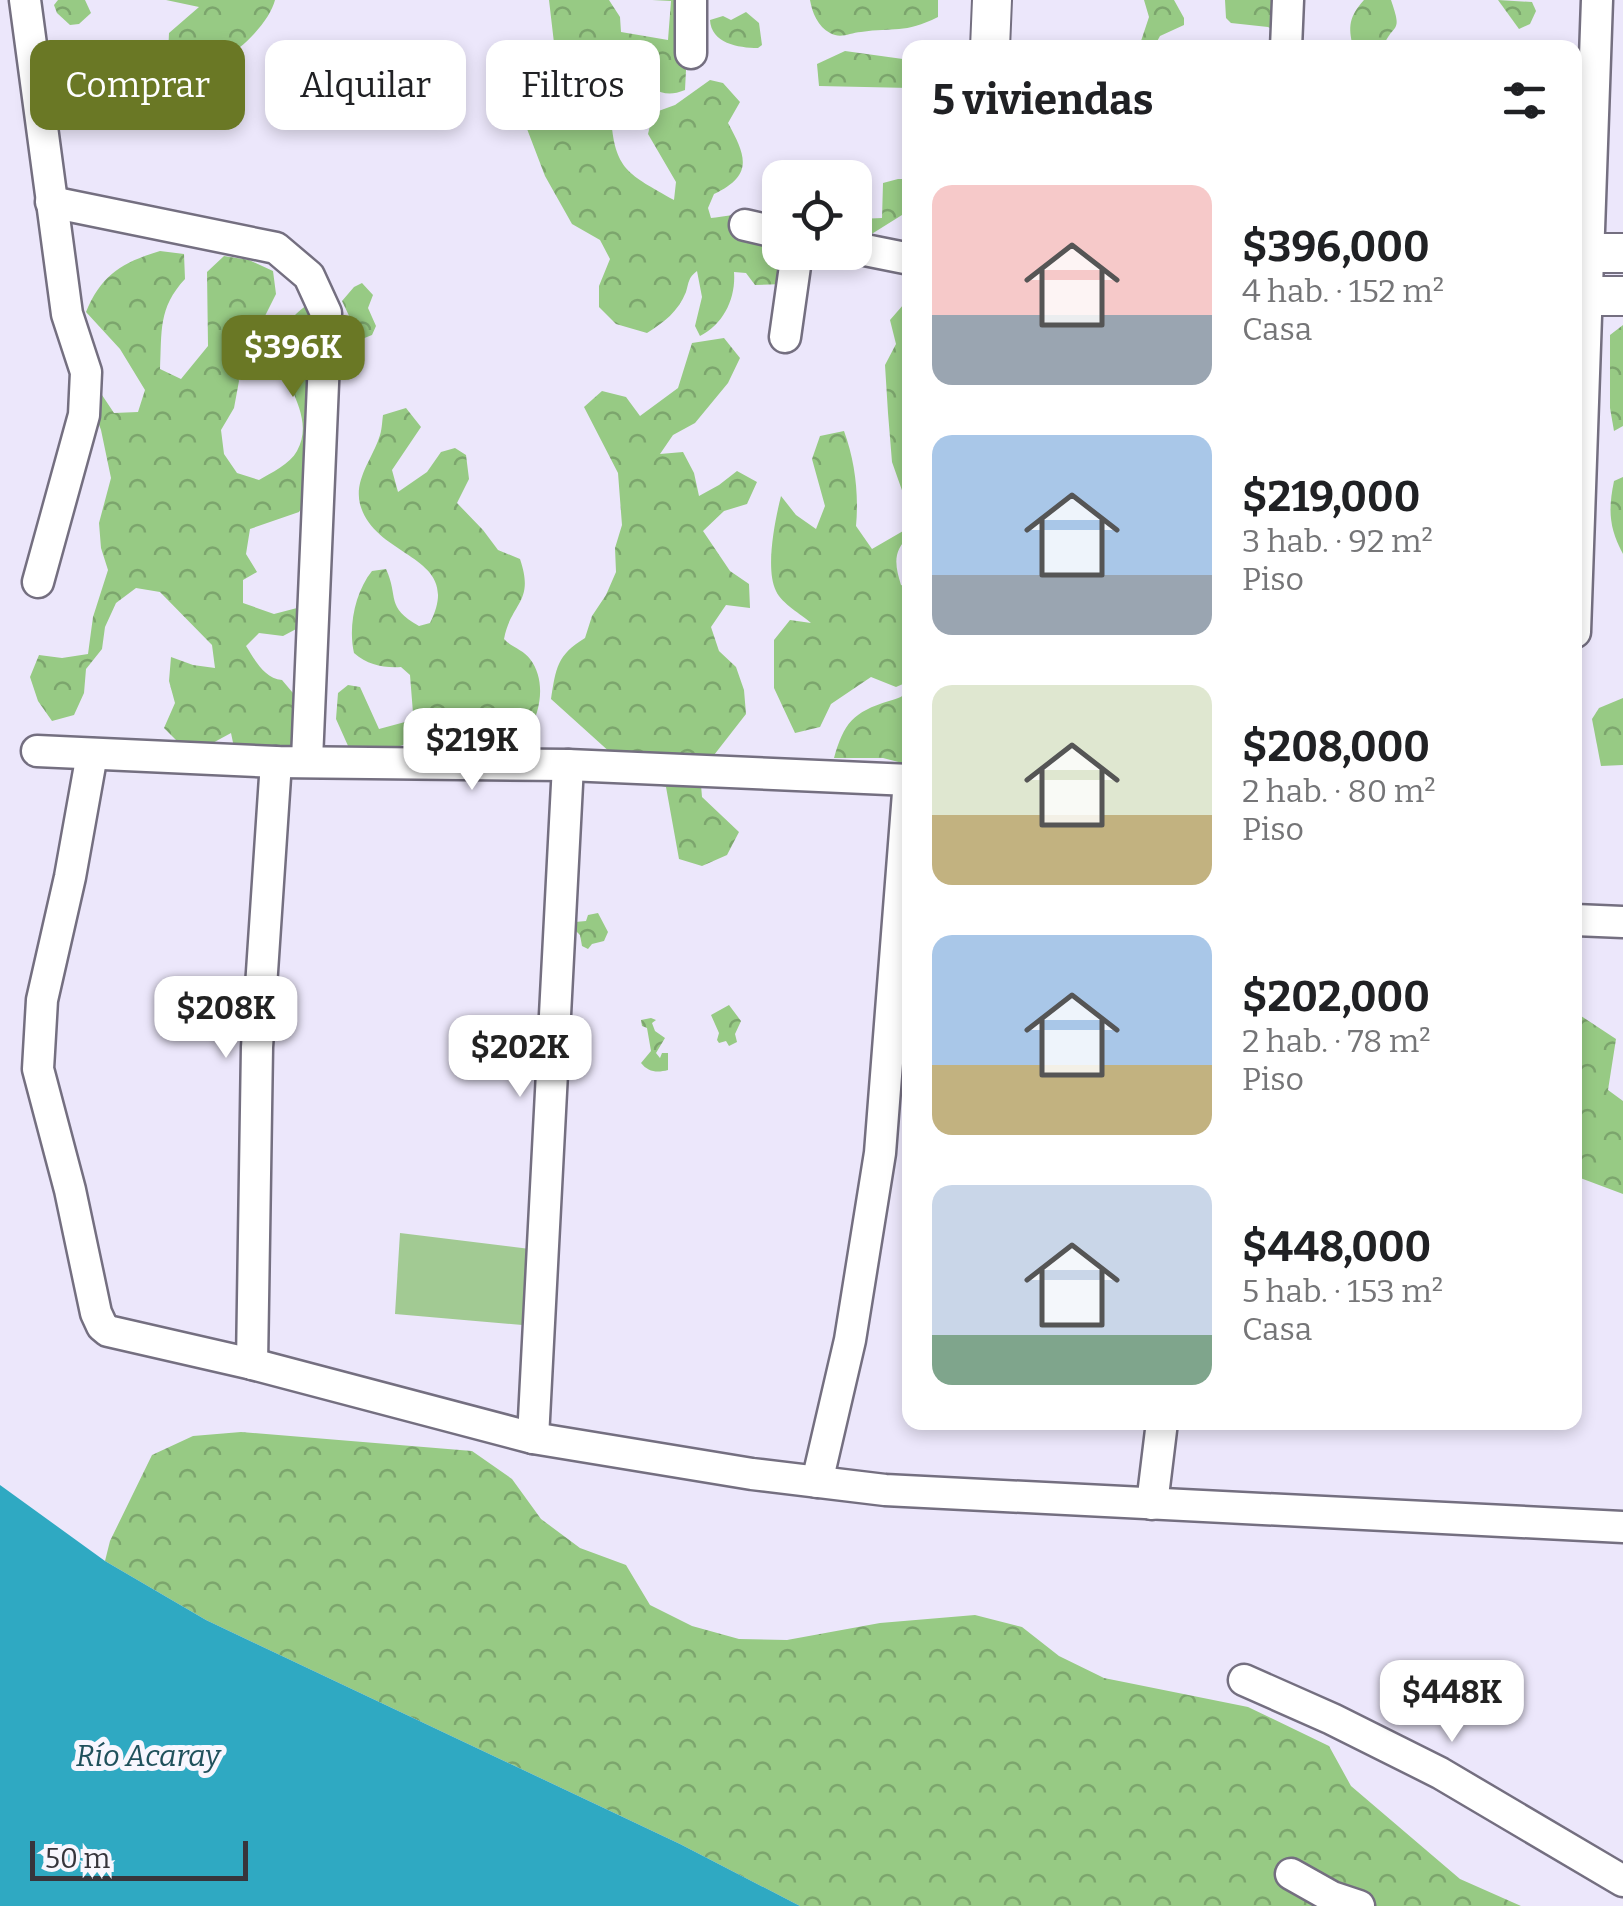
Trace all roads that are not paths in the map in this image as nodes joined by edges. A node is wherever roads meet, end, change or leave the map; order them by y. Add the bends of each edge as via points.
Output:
1 (25, 0) edge
2 (692, 0) edge
3 (992, 0) edge
4 (1288, 0) edge
5 (1596, 0) edge
6 (990, 40) edge
7 (1286, 40) edge
8 (692, 52) dead end
9 (50, 202) junction
10 (745, 226) dead end
11 (762, 229) edge
12 (872, 251) edge
13 (1596, 253) edge
14 (902, 257) edge
15 (794, 270) edge
16 (1595, 296) edge
17 (785, 337) dead end
18 (1582, 514) edge
19 (38, 582) dead end
20 (37, 751) dead end
21 (92, 754) junction
22 (307, 760) junction
23 (276, 762) junction
24 (568, 765) junction
25 (902, 780) edge
26 (902, 879) edge
27 (1582, 920) edge
28 (1623, 922) edge
29 (252, 1364) junction
30 (1161, 1430) edge
31 (533, 1438) junction
32 (818, 1482) junction
33 (1152, 1504) junction
34 (1623, 1526) edge
35 (1244, 1680) dead end
36 (1291, 1874) dead end
37 (1623, 1881) edge
38 (1359, 1906) edge

1 - 9 street
2 - 8 street
3 - 6 street
4 - 7 street
5 - 13 street
9 - 19 street via 67,314 86,372 84,415
9 - 22 street via 276,248 309,276 326,313
10 - 11 street
12 - 14 street
13 - 16 street
15 - 17 street
16 - 18 street
20 - 21 street
21 - 23 street
21 - 29 street via 42,1000 38,1069 96,1314 115,1333
22 - 23 street
22 - 24 street
23 - 29 street via 257,1048
24 - 25 street
24 - 31 street
26 - 32 street via 880,1153 850,1340
27 - 28 street
29 - 31 street
30 - 33 street
31 - 32 street
32 - 33 street
33 - 34 street
35 - 37 street via 1440,1773
36 - 38 street

